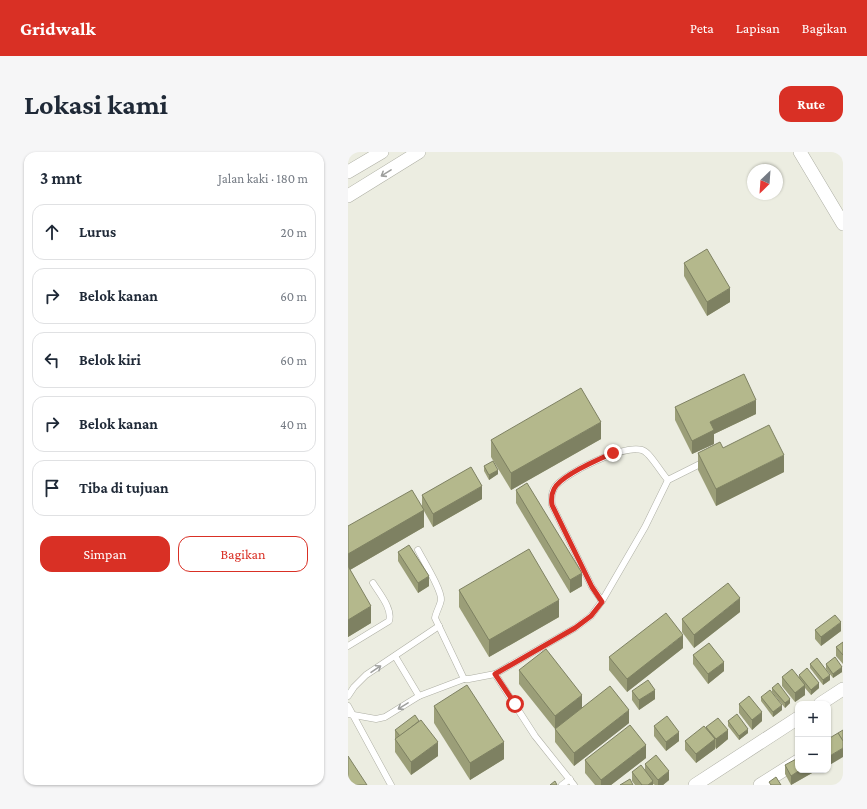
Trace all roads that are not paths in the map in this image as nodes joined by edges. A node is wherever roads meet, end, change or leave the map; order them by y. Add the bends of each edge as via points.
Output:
1 (382, 152) edge
2 (419, 152) edge
3 (800, 152) edge
4 (348, 172) edge
5 (348, 196) edge
6 (843, 224) edge
7 (709, 460) edge
8 (668, 480) junction
9 (418, 550) dead end
10 (373, 583) dead end
11 (602, 602) junction
12 (439, 626) junction
13 (348, 646) edge
14 (395, 656) junction
15 (495, 674) junction
16 (464, 679) junction
17 (843, 689) edge
18 (348, 696) edge
19 (419, 696) junction
20 (825, 701) edge
21 (348, 706) edge
22 (350, 714) edge
23 (795, 720) edge
24 (795, 763) edge
25 (570, 779) junction
26 (392, 785) edge
27 (562, 785) edge
28 (574, 785) edge
29 (695, 785) edge
30 (760, 785) edge

1 - 4 street
2 -> 5 street
3 - 6 street
7 - 8 lane
8 - 11 lane via 645,527
8 - 11 lane via 650,456 642,450 630,450 613,453 596,461 561,480 554,488 551,496 552,505 592,587
9 - 12 lane via 440,591 441,603 435,618
10 - 13 lane via 391,615 389,621
11 - 15 lane via 591,616 575,628
12 - 14 lane
12 - 16 lane
18 -> 14 lane via 366,675
14 - 19 lane
15 - 16 lane
15 - 25 lane via 535,736
16 - 19 lane
17 - 20 street
19 -> 22 lane via 385,717 376,719
21 - 22 lane
22 - 26 lane
23 - 29 street
24 - 30 street
25 - 27 lane
25 - 28 lane

